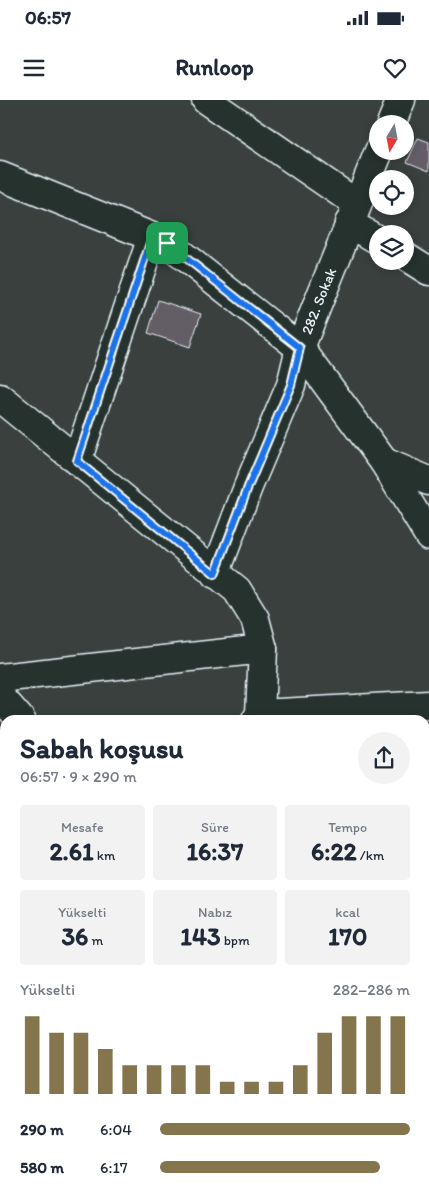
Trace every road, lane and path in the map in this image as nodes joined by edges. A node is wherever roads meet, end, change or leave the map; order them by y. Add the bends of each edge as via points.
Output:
1 (206, 100) edge
2 (401, 100) edge
3 (395, 115) edge
4 (375, 160) edge
5 (0, 176) edge
6 (353, 213) junction
7 (369, 230) edge
8 (152, 237) junction
9 (414, 262) edge
10 (429, 271) edge
11 (300, 348) junction
12 (0, 398) edge
13 (77, 461) junction
14 (384, 462) junction
15 (429, 480) edge
16 (429, 536) edge
17 (215, 574) junction
18 (263, 649) junction
19 (0, 678) edge
20 (0, 696) edge
21 (429, 705) edge
22 (17, 715) edge
23 (258, 715) edge
24 (286, 715) edge

1 - 6 street
2 - 3 street
4 - 6 street, 282. Sokak
5 - 8 street, 282. Sokak
6 - 7 street
6 - 11 street, 282. Sokak
8 - 11 street, 282. Sokak via 167,243
8 - 13 street
9 - 10 street
11 - 14 street
11 - 17 street via 291,385
12 - 13 street
13 - 17 street
14 - 15 street
14 - 16 street
17 - 18 street via 243,598 255,619
18 - 19 street
18 - 23 street
20 - 22 street
21 - 24 street

